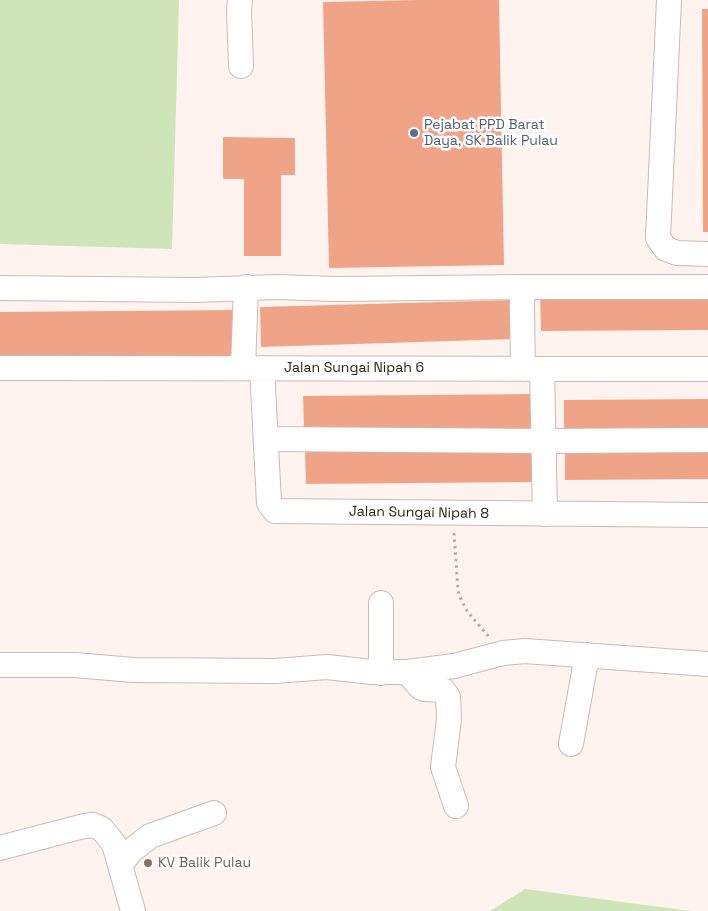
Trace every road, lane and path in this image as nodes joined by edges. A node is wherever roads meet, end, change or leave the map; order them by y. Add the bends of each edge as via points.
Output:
1 (240, 0) edge
2 (669, 0) edge
3 (241, 66) dead end
4 (708, 254) edge
5 (246, 287) junction
6 (523, 287) junction
7 (708, 287) edge
8 (0, 288) edge
9 (0, 368) edge
10 (253, 368) junction
11 (532, 369) junction
12 (708, 369) edge
13 (266, 438) junction
14 (708, 440) edge
15 (544, 441) junction
16 (452, 513) junction
17 (545, 514) junction
18 (708, 516) edge
19 (381, 603) dead end
20 (504, 653) junction
21 (587, 655) junction
22 (708, 664) edge
23 (0, 665) edge
24 (407, 672) junction
25 (381, 673) junction
26 (0, 676) edge
27 (570, 744) dead end
28 (456, 806) dead end
29 (214, 813) dead end
30 (0, 848) edge
31 (121, 864) junction
32 (133, 911) edge

1 - 3 street
2 - 4 street via 658,238 666,249 678,253
5 - 6 street
5 - 8 street via 196,290
5 - 10 street, Jalan Sungai Nipah 8
6 - 7 street
6 - 11 street via 522,305
9 - 10 street, Jalan Sungai Nipah 6
10 - 11 street, Jalan Sungai Nipah 6
10 - 13 street, Jalan Sungai Nipah 8
11 - 12 street, Jalan Sungai Nipah 6
11 - 15 street
13 - 15 street
13 - 16 street, Jalan Sungai Nipah 8 via 269,503 276,511
14 - 15 street
15 - 17 street
16 - 17 street, Jalan Sungai Nipah 8
16 - 20 path via 460,598 467,611
17 - 18 street, Jalan Sungai Nipah 8
19 - 25 street
20 - 21 street via 525,651
20 - 24 street via 454,666
21 - 22 street
21 - 27 street
23 - 25 street via 276,671 327,667
23 - 26 street
24 - 25 street
24 - 28 street via 420,687 443,690 448,697 449,719 442,767
29 - 31 street via 150,836
30 - 31 street via 93,825 102,829 114,844
31 - 32 street

